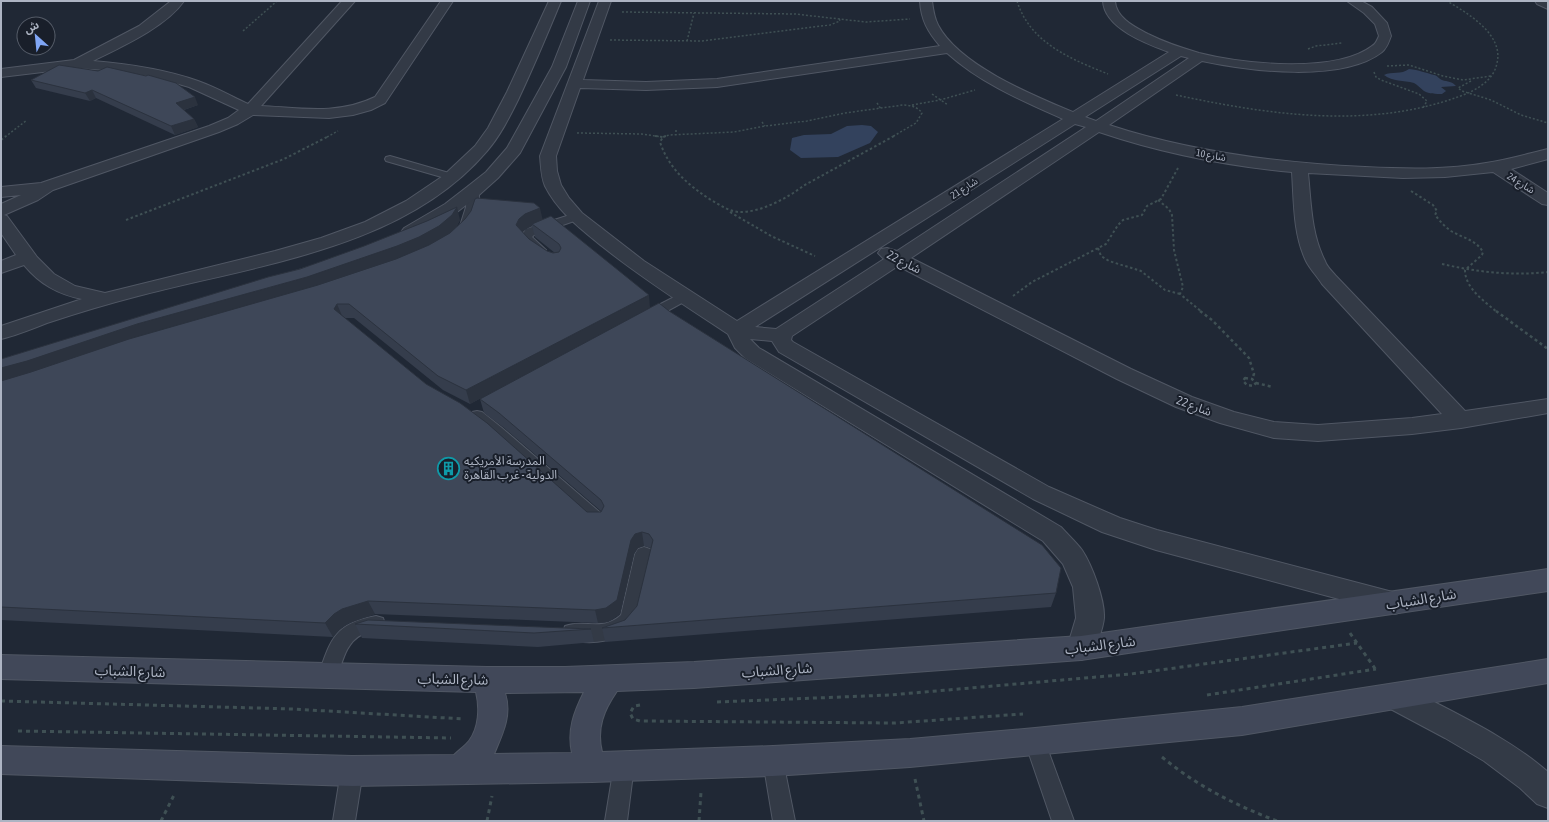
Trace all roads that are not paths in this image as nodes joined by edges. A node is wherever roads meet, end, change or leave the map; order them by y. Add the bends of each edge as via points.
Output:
1 (178, 1) edge
2 (349, 1) edge
3 (447, 1) edge
4 (554, 1) edge
5 (584, 1) edge
6 (926, 1) edge
7 (1109, 1) edge
8 (1353, 1) edge
9 (1541, 1) edge
10 (1548, 5) edge
11 (603, 7) edge
12 (950, 48) junction
13 (1179, 50) junction
14 (1200, 57) junction
15 (76, 64) junction
16 (1, 73) edge
17 (575, 84) junction
18 (250, 110) junction
19 (1073, 118) junction
20 (1097, 126) junction
21 (1548, 154) edge
22 (390, 159) dead end
23 (1495, 166) junction
24 (1300, 168) junction
25 (452, 177) junction
26 (47, 187) junction
27 (473, 191) junction
28 (1, 192) edge
29 (1548, 200) edge
30 (1, 211) edge
31 (576, 217) junction
32 (1, 220) edge
33 (458, 234) edge
34 (395, 239) edge
35 (872, 246) junction
36 (28, 257) junction
37 (550, 258) edge
38 (898, 259) junction
39 (1, 267) edge
40 (684, 296) junction
41 (106, 298) junction
42 (637, 321) edge
43 (743, 327) junction
44 (786, 332) junction
45 (1, 333) edge
46 (484, 404) edge
47 (1548, 406) edge
48 (1461, 420) junction
49 (597, 520) edge
50 (644, 554) dead end
51 (1548, 580) edge
52 (1396, 603) junction
53 (391, 625) edge
54 (558, 632) edge
55 (1081, 648) junction
56 (1, 667) edge
57 (1548, 672) edge
58 (328, 676) junction
59 (609, 679) junction
60 (487, 680) junction
61 (1395, 697) junction
62 (1035, 742) junction
63 (1, 760) edge
64 (773, 761) junction
65 (624, 766) junction
66 (592, 767) junction
67 (462, 768) junction
68 (352, 771) junction
69 (1548, 793) edge
70 (344, 821) edge
71 (616, 821) edge
72 (784, 821) edge
73 (1063, 821) edge

1 - 15 street via 154,22
2 - 18 street
3 - 18 street via 380,100 348,112 329,114
4 - 25 street via 528,68 497,126 482,148
5 - 27 street via 559,67 514,150 492,175
6 - 12 street, شارع 10 via 928,16 940,38
7 - 13 street via 1109,7 1120,22 1144,37
8 - 14 street via 1382,23 1385,36 1378,48 1358,59 1327,66 1287,68
9 - 10 street
11 - 17 street
12 - 17 street via 717,83 646,86
12 - 19 street, شارع 10 via 998,84
13 - 14 street
13 - 19 street, شارع 21
14 - 20 street, شارع 21
15 - 16 street
15 - 18 street via 120,67 160,74 194,84
17 - 31 street via 548,156 553,185
18 - 26 street via 214,129
19 - 20 street, شارع 10
19 - 35 street, شارع 21
20 - 24 street, شارع 10 via 1188,151
20 - 38 street, شارع 21
21 - 23 street, شارع 10
22 - 25 lane
23 - 24 street, شارع 10 via 1403,173
23 - 29 street, شارع 24
24 - 48 street via 1302,205 1315,261 1329,280
25 - 41 street via 420,200 347,235 294,252
26 - 28 street
26 - 30 street
27 - 33 lane via 468,224
27 - 34 street via 451,208
31 - 37 lane via 536,229 527,235 529,242
31 - 40 street via 638,265
32 - 36 street
35 - 38 street, شارع 22
35 - 43 street, شارع 21
36 - 39 street
36 - 41 street via 52,281 68,290
38 - 44 street, شارع 21
38 - 48 street, شارع 22 via 1184,402 1228,418 1274,430 1318,433
40 - 42 lane
40 - 43 street
41 - 45 street
43 - 44 street
43 - 55 street via 739,340 752,354 1052,534 1073,558 1086,587 1090,618
44 - 52 street via 781,340 786,347 1041,493 1110,525 1156,540
46 - 49 lane via 467,410 497,432
47 - 48 street, شارع 22
50 - 54 lane via 629,619 622,627 612,632
51 - 52 street, شارع الشباب
52 - 55 street, شارع الشباب
53 - 58 lane via 362,626 351,631 341,640
55 - 59 street, شارع الشباب
56 - 58 street, شارع الشباب
57 - 61 street
58 - 60 street, شارع الشباب
59 - 60 street, شارع الشباب
59 - 66 street via 595,699 586,721 585,745
60 - 67 street via 494,704 491,727 480,751
61 - 62 street via 1242,721
61 - 69 street via 1504,756
62 - 64 street
62 - 73 lane
63 - 68 street
64 - 65 street
64 - 72 lane
65 - 66 street
65 - 71 lane
66 - 67 street
67 - 68 street
68 - 70 lane

